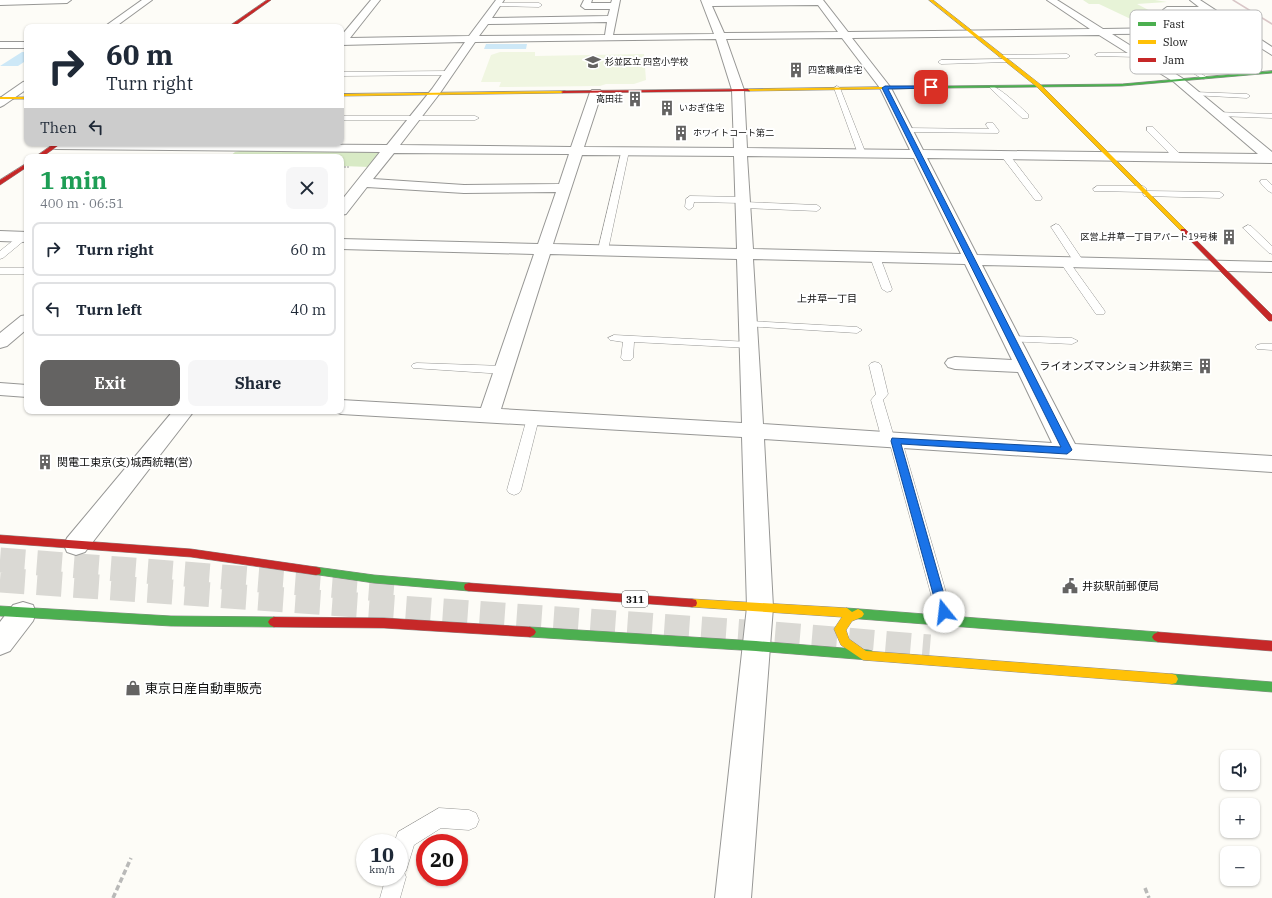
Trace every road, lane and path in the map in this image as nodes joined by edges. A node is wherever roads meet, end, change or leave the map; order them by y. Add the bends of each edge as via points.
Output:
1 (67, 0) edge
2 (148, 0) edge
3 (270, 0) edge
4 (376, 0) edge
5 (588, 0) edge
6 (931, 0) edge
7 (1050, 0) edge
8 (1194, 0) edge
9 (820, 1) edge
10 (0, 2) edge
11 (706, 2) edge
12 (498, 3) edge
13 (616, 3) edge
14 (539, 5) dead end
15 (1167, 10) dead end
16 (1209, 10) joint
17 (1076, 16) junction
18 (1062, 17) dead end
19 (612, 19) junction
20 (575, 20) junction
21 (485, 21) junction
22 (113, 24) edge
23 (234, 24) edge
24 (1029, 25) dead end
25 (1039, 32) junction
26 (1100, 32) junction
27 (1130, 32) edge
28 (971, 33) junction
29 (845, 35) junction
30 (720, 36) junction
31 (344, 37) edge
32 (573, 38) junction
33 (608, 38) junction
34 (473, 39) junction
35 (344, 41) edge
36 (0, 45) edge
37 (24, 45) edge
38 (1262, 45) edge
39 (1130, 51) edge
40 (1272, 52) edge
41 (1098, 55) dead end
42 (1067, 56) dead end
43 (1130, 57) edge
44 (1004, 59) junction
45 (941, 62) dead end
46 (1272, 72) edge
47 (448, 73) junction
48 (1262, 73) edge
49 (344, 74) edge
50 (1168, 74) edge
51 (1198, 74) edge
52 (1244, 74) edge
53 (1205, 78) junction
54 (1178, 80) junction
55 (24, 86) edge
56 (1039, 86) junction
57 (992, 87) junction
58 (836, 88) junction
59 (885, 88) junction
60 (738, 90) junction
61 (596, 92) junction
62 (433, 94) junction
63 (1194, 94) junction
64 (344, 95) edge
65 (1247, 96) dead end
66 (24, 98) edge
67 (2, 100) edge
68 (1218, 114) junction
69 (1025, 116) dead end
70 (1272, 116) edge
71 (344, 118) edge
72 (414, 118) junction
73 (475, 118) dead end
74 (990, 124) dead end
75 (906, 130) junction
76 (1150, 130) dead end
77 (54, 146) edge
78 (236, 146) edge
79 (276, 146) edge
80 (391, 149) junction
81 (578, 151) junction
82 (625, 151) junction
83 (741, 153) junction
84 (42, 154) edge
85 (226, 154) edge
86 (862, 154) junction
87 (919, 154) junction
88 (1005, 155) junction
89 (1110, 156) junction
90 (1178, 157) junction
91 (1272, 159) edge
92 (24, 167) edge
93 (1264, 182) dead end
94 (0, 183) edge
95 (363, 183) junction
96 (564, 188) junction
97 (1097, 189) dead end
98 (1272, 190) edge
99 (1145, 192) junction
100 (1220, 195) dead end
101 (1038, 198) dead end
102 (743, 203) junction
103 (344, 207) edge
104 (689, 207) dead end
105 (816, 208) dead end
106 (1056, 227) dead end
107 (1248, 228) dead end
108 (0, 236) edge
109 (24, 237) edge
110 (24, 238) edge
111 (344, 244) edge
112 (545, 249) junction
113 (603, 250) junction
114 (1272, 251) edge
115 (745, 254) junction
116 (0, 256) edge
117 (875, 257) junction
118 (972, 259) junction
119 (1072, 262) junction
120 (1219, 266) junction
121 (1272, 267) edge
122 (0, 271) edge
123 (24, 271) edge
124 (887, 289) dead end
125 (1100, 312) dead end
126 (1272, 319) edge
127 (24, 322) edge
128 (749, 324) junction
129 (857, 330) dead end
130 (614, 338) dead end
131 (629, 339) junction
132 (1012, 339) junction
133 (1072, 341) dead end
134 (0, 342) edge
135 (750, 344) junction
136 (627, 358) dead end
137 (955, 363) dead end
138 (875, 365) dead end
139 (417, 366) dead end
140 (1026, 367) junction
141 (504, 370) junction
142 (0, 389) edge
143 (24, 390) edge
144 (344, 407) edge
145 (182, 414) edge
146 (489, 415) junction
147 (533, 418) junction
148 (753, 431) junction
149 (892, 440) junction
150 (1067, 450) junction
151 (1272, 464) edge
152 (514, 490) dead end
153 (0, 539) edge
154 (76, 545) junction
155 (760, 607) junction
156 (11, 612) edge
157 (858, 614) junction
158 (946, 620) junction
159 (0, 643) edge
160 (756, 646) junction
161 (1272, 646) edge
162 (863, 654) junction
163 (1272, 687) edge
164 (469, 820) dead end
165 (408, 837) edge
166 (132, 858) dead end
167 (393, 886) edge
168 (1145, 888) dead end
169 (113, 898) edge
170 (390, 898) edge
171 (733, 898) edge
172 (1149, 898) edge

1 - 10 street
2 - 22 street
3 - 23 street
4 - 31 street
5 - 13 street via 585,6
6 - 28 street
7 - 17 street
8 - 16 street
9 - 11 street
9 - 29 street
11 - 30 street
12 - 14 lane
12 - 21 street
13 - 19 street
15 - 16 street
17 - 18 street
17 - 26 street
19 - 20 street
19 - 33 street
20 - 21 street
20 - 32 street
21 - 34 street
24 - 25 street
25 - 26 street
25 - 28 street
26 - 27 street
26 - 39 street
28 - 29 street
28 - 44 street
29 - 30 street
29 - 59 street
30 - 33 street
30 - 60 street
32 - 33 street
32 - 34 street
34 - 35 street
34 - 47 street
36 - 37 street
38 - 40 street
41 - 43 lane
42 - 44 lane
44 - 45 lane
44 - 56 street
46 - 48 street
47 - 49 lane
47 - 62 street
50 - 54 street
51 - 53 lane
52 - 53 street
53 - 54 street
54 - 56 street via 1122,85
54 - 63 street
55 - 67 street
56 - 57 street
56 - 89 street
57 - 59 street
57 - 69 lane via 1010,100
58 - 59 street
58 - 60 street
58 - 86 lane
59 - 75 street
60 - 61 street
60 - 83 street
61 - 62 street
61 - 81 street
62 - 64 street
62 - 72 street
63 - 65 lane
63 - 68 street
66 - 67 street
68 - 70 lane
68 - 91 street
71 - 72 lane
72 - 73 lane
72 - 80 street
74 - 75 lane via 995,131
75 - 87 street
76 - 90 lane
77 - 84 street
78 - 85 street
79 - 80 street
80 - 81 street
80 - 95 street
81 - 82 street
81 - 96 street
82 - 83 street
82 - 113 lane
83 - 86 street
83 - 102 street
86 - 87 street
87 - 88 street
87 - 118 street
88 - 89 street
88 - 101 lane
89 - 90 street
89 - 99 street
90 - 91 street
92 - 94 street
93 - 98 lane
95 - 96 street via 464,189
95 - 103 street
96 - 112 street
97 - 99 lane
99 - 100 lane
99 - 120 street
102 - 104 lane via 690,199
102 - 105 lane
102 - 115 street
106 - 119 lane
107 - 114 lane
108 - 109 street
110 - 116 lane
111 - 112 street
112 - 113 street
112 - 141 street
113 - 115 street
115 - 117 street
115 - 128 street
117 - 118 street
117 - 124 lane
118 - 119 street
118 - 132 street
119 - 120 street
119 - 125 lane
120 - 121 street
120 - 126 street
122 - 123 lane
127 - 134 street
128 - 129 lane
128 - 135 street
130 - 131 lane
131 - 135 lane
131 - 136 lane
132 - 133 lane
132 - 140 street
135 - 148 street
137 - 140 street
138 - 149 lane via 882,394 877,400
139 - 141 lane
140 - 150 street
141 - 146 street
142 - 143 street
144 - 146 street
145 - 154 street
146 - 147 street
147 - 148 street
147 - 152 lane
148 - 149 street
148 - 155 street
149 - 150 street
149 - 158 lane
150 - 151 street
153 - 154 street, 311
154 - 155 street, 311 via 191,553 397,581 520,592
155 - 157 street, 311
155 - 160 street
156 - 159 street
156 - 160 street via 171,621 384,623
157 - 158 street, 311
157 - 162 street via 848,618 840,629 840,636 847,646
158 - 161 street, 311
160 - 162 street
160 - 171 street
162 - 163 street
164 - 165 lane via 439,818
166 - 169 path
167 - 170 lane
168 - 172 path

